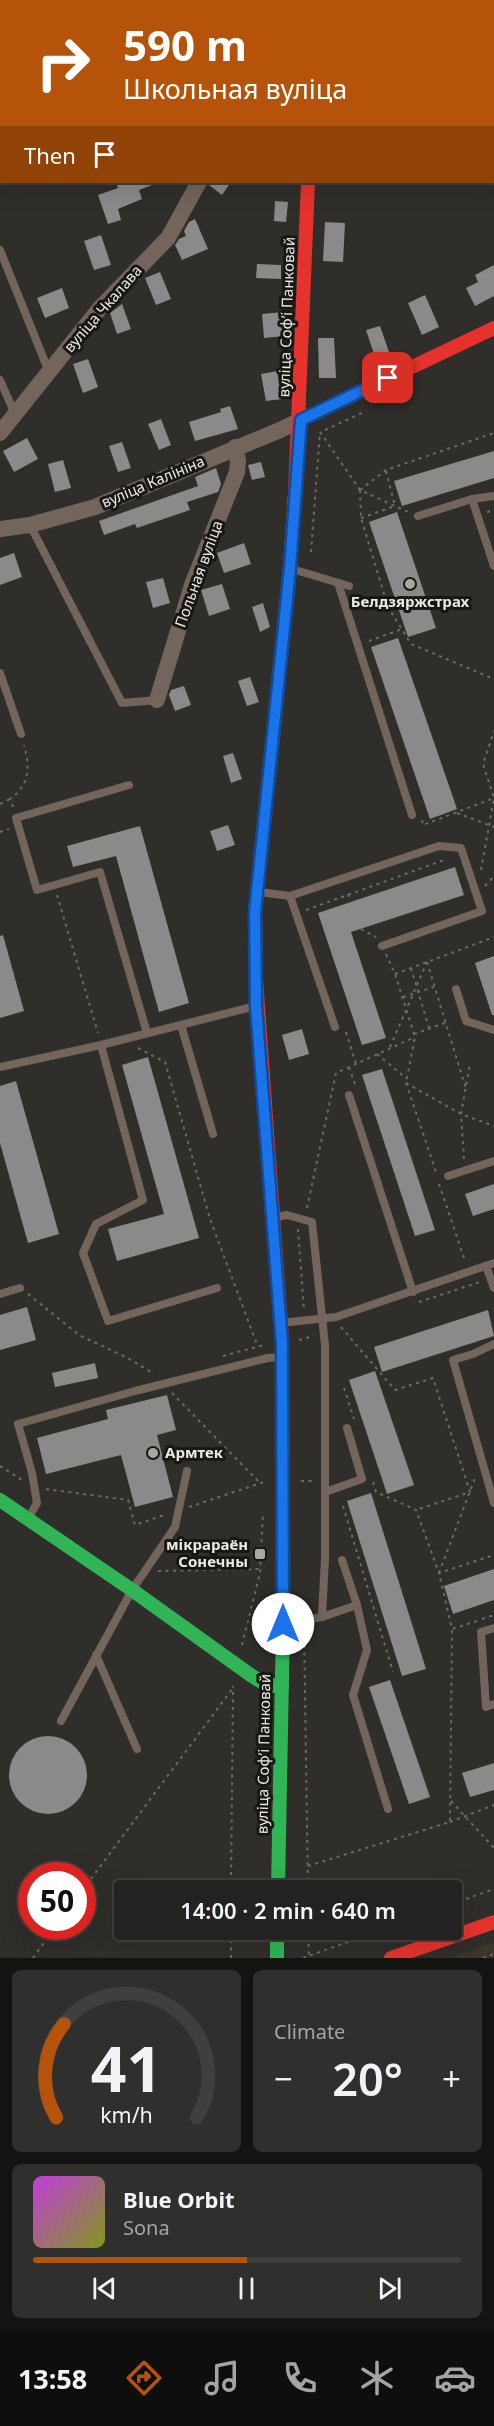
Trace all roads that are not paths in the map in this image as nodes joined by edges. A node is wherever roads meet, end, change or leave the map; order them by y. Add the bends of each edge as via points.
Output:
1 (198, 183) edge
2 (308, 183) edge
3 (0, 250) edge
4 (494, 328) edge
5 (50, 373) junction
6 (0, 380) edge
7 (15, 415) junction
8 (301, 420) junction
9 (0, 432) edge
10 (235, 447) junction
11 (494, 496) edge
12 (472, 499) junction
13 (418, 516) dead end
14 (30, 525) junction
15 (0, 530) edge
16 (494, 566) edge
17 (290, 568) junction
18 (338, 583) junction
19 (349, 586) dead end
20 (0, 673) edge
21 (157, 700) joint
22 (21, 734) road end
23 (129, 785) dead end
24 (412, 815) dead end
25 (256, 891) junction
26 (290, 896) junction
27 (381, 942) road end
28 (456, 989) dead end
29 (256, 1006) junction
30 (181, 1025) junction
31 (335, 1027) dead end
32 (494, 1030) edge
33 (147, 1033) junction
34 (101, 1045) junction
35 (0, 1067) edge
36 (348, 1095) dead end
37 (213, 1134) dead end
38 (494, 1161) edge
39 (448, 1176) dead end
40 (280, 1216) junction
41 (490, 1264) edge
42 (20, 1288) road end
43 (217, 1288) dead end
44 (494, 1288) edge
45 (413, 1292) junction
46 (0, 1294) edge
47 (322, 1319) junction
48 (280, 1323) junction
49 (494, 1344) edge
50 (282, 1357) junction
51 (347, 1428) dead end
52 (187, 1471) dead end
53 (325, 1492) junction
54 (0, 1500) edge
55 (494, 1503) edge
56 (28, 1519) junction
57 (342, 1560) dead end
58 (132, 1590) junction
59 (357, 1605) junction
60 (322, 1617) junction
61 (283, 1624) junction
62 (494, 1628) edge
63 (96, 1655) junction
64 (282, 1687) junction
65 (494, 1704) edge
66 (61, 1721) dead end
67 (136, 1749) dead end
68 (388, 1809) dead end
69 (278, 1880) edge
70 (494, 1922) edge
71 (277, 1940) edge
72 (277, 1958) edge
73 (391, 1958) edge

1 - 5 street, вуліца Чкалава via 168,238 100,308
2 - 8 main road, вуліца Софʼі Панковай
3 - 5 lane
4 - 8 main road
5 - 7 street, вуліца Чкалава
6 - 7 lane
7 - 9 street, вуліца Чкалава
8 - 10 street, вуліца Калініна
8 - 17 main road, вуліца Софʼі Панковай
10 - 14 street, вуліца Калініна via 95,507
10 - 21 street, Польная вуліца via 237,472 192,585
11 - 12 lane
12 - 13 lane
12 - 16 lane
14 - 15 street, вуліца Калініна
14 - 21 lane via 122,704
17 - 18 lane
17 - 25 main road, вуліца Софʼі Панковай
18 - 19 lane
18 - 24 lane
20 - 22 lane
23 - 33 lane via 16,818 37,890 100,872
25 - 26 lane
25 - 29 main road, вуліца Софʼі Панковай
26 - 27 lane via 438,846 461,848 482,910
26 - 31 lane
28 - 32 lane via 466,1021
29 - 30 lane
29 - 40 main road, вуліца Софʼі Панковай
30 - 33 lane
30 - 37 lane
33 - 34 lane
34 - 35 lane
34 - 43 lane via 143,1200 96,1224 83,1253 108,1321
36 - 45 lane
38 - 39 lane
40 - 47 lane via 312,1222
40 - 48 main road, вуліца Софʼі Панковай
41 - 44 lane
41 - 45 lane
42 - 46 lane
45 - 47 lane
47 - 48 lane
47 - 53 lane
48 - 50 main road, вуліца Софʼі Панковай
49 - 55 lane via 453,1360
50 - 56 lane via 18,1424 37,1503
50 - 61 main road, вуліца Софʼі Панковай
51 - 53 lane via 362,1479
52 - 58 lane via 174,1527
53 - 60 lane
54 - 56 main road
56 - 58 main road
57 - 59 lane
58 - 63 lane
58 - 64 main road via 252,1676 265,1684
59 - 60 lane
59 - 68 lane via 368,1650 354,1695
60 - 61 lane
61 - 64 main road, вуліца Софʼі Панковай
62 - 65 lane via 481,1632 486,1707
63 - 66 lane
63 - 67 lane
64 - 69 main road, вуліца Софʼі Панковай
70 - 73 main road
71 - 72 main road

